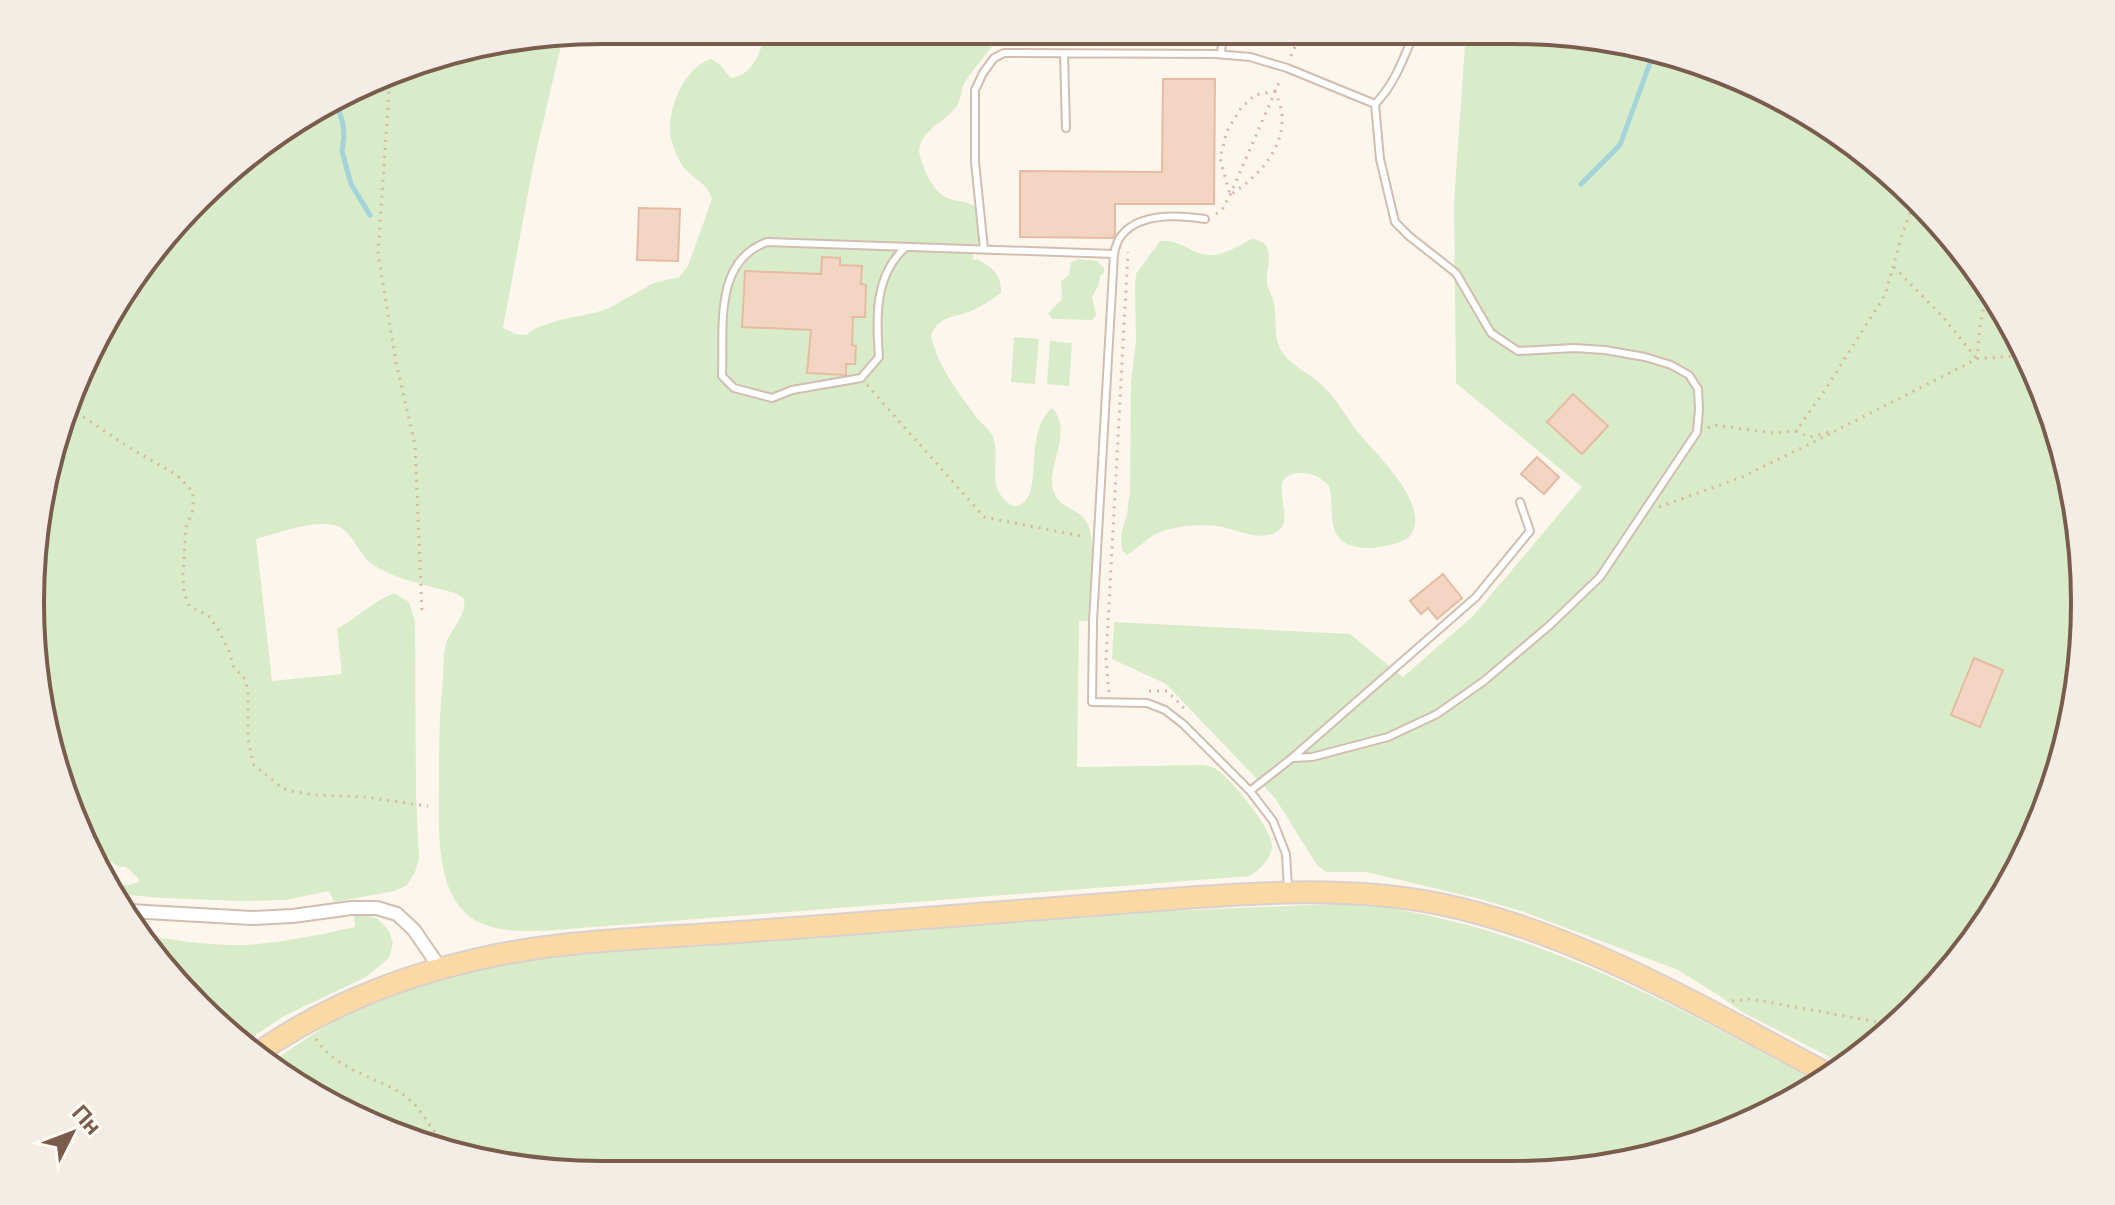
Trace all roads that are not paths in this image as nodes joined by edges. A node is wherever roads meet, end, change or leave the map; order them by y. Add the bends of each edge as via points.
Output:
1 (1222, 44) edge
2 (1409, 44) edge
3 (1064, 54) junction
4 (1221, 54) junction
5 (1375, 104) junction
6 (1066, 128) dead end
7 (1205, 219) road end
8 (906, 247) junction
9 (984, 249) junction
10 (1114, 254) junction
11 (1520, 502) dead end
12 (1292, 758) junction
13 (1250, 791) junction
14 (1289, 893) junction
15 (137, 911) edge
16 (440, 968) junction
17 (266, 1048) edge
18 (1819, 1069) edge

1 - 4 lane
2 - 5 lane
3 - 4 lane
3 - 6 lane
3 - 9 lane via 1004,53 994,58 975,90 975,162
4 - 5 lane via 1285,68
5 - 12 lane via 1380,159 1395,222 1456,273 1491,333 1518,351 1605,350 1671,365 1689,375 1698,389 1697,432 1600,577 1463,697 1388,737
7 - 10 lane via 1149,219 1120,237
8 - 8 lane via 767,242 752,247 736,264 727,286 722,376 734,388 772,398 861,378 879,357 881,284
8 - 9 lane
9 - 10 lane
10 - 13 lane via 1092,702 1147,703 1165,710
11 - 12 lane via 1530,531 1476,597
12 - 13 lane
13 - 14 lane via 1273,821 1286,854
14 - 16 main road via 613,940 524,950
14 - 18 main road via 1392,896 1467,910 1572,945
15 - 16 street via 252,918 377,908 397,914 414,930
16 - 17 main road via 364,994

